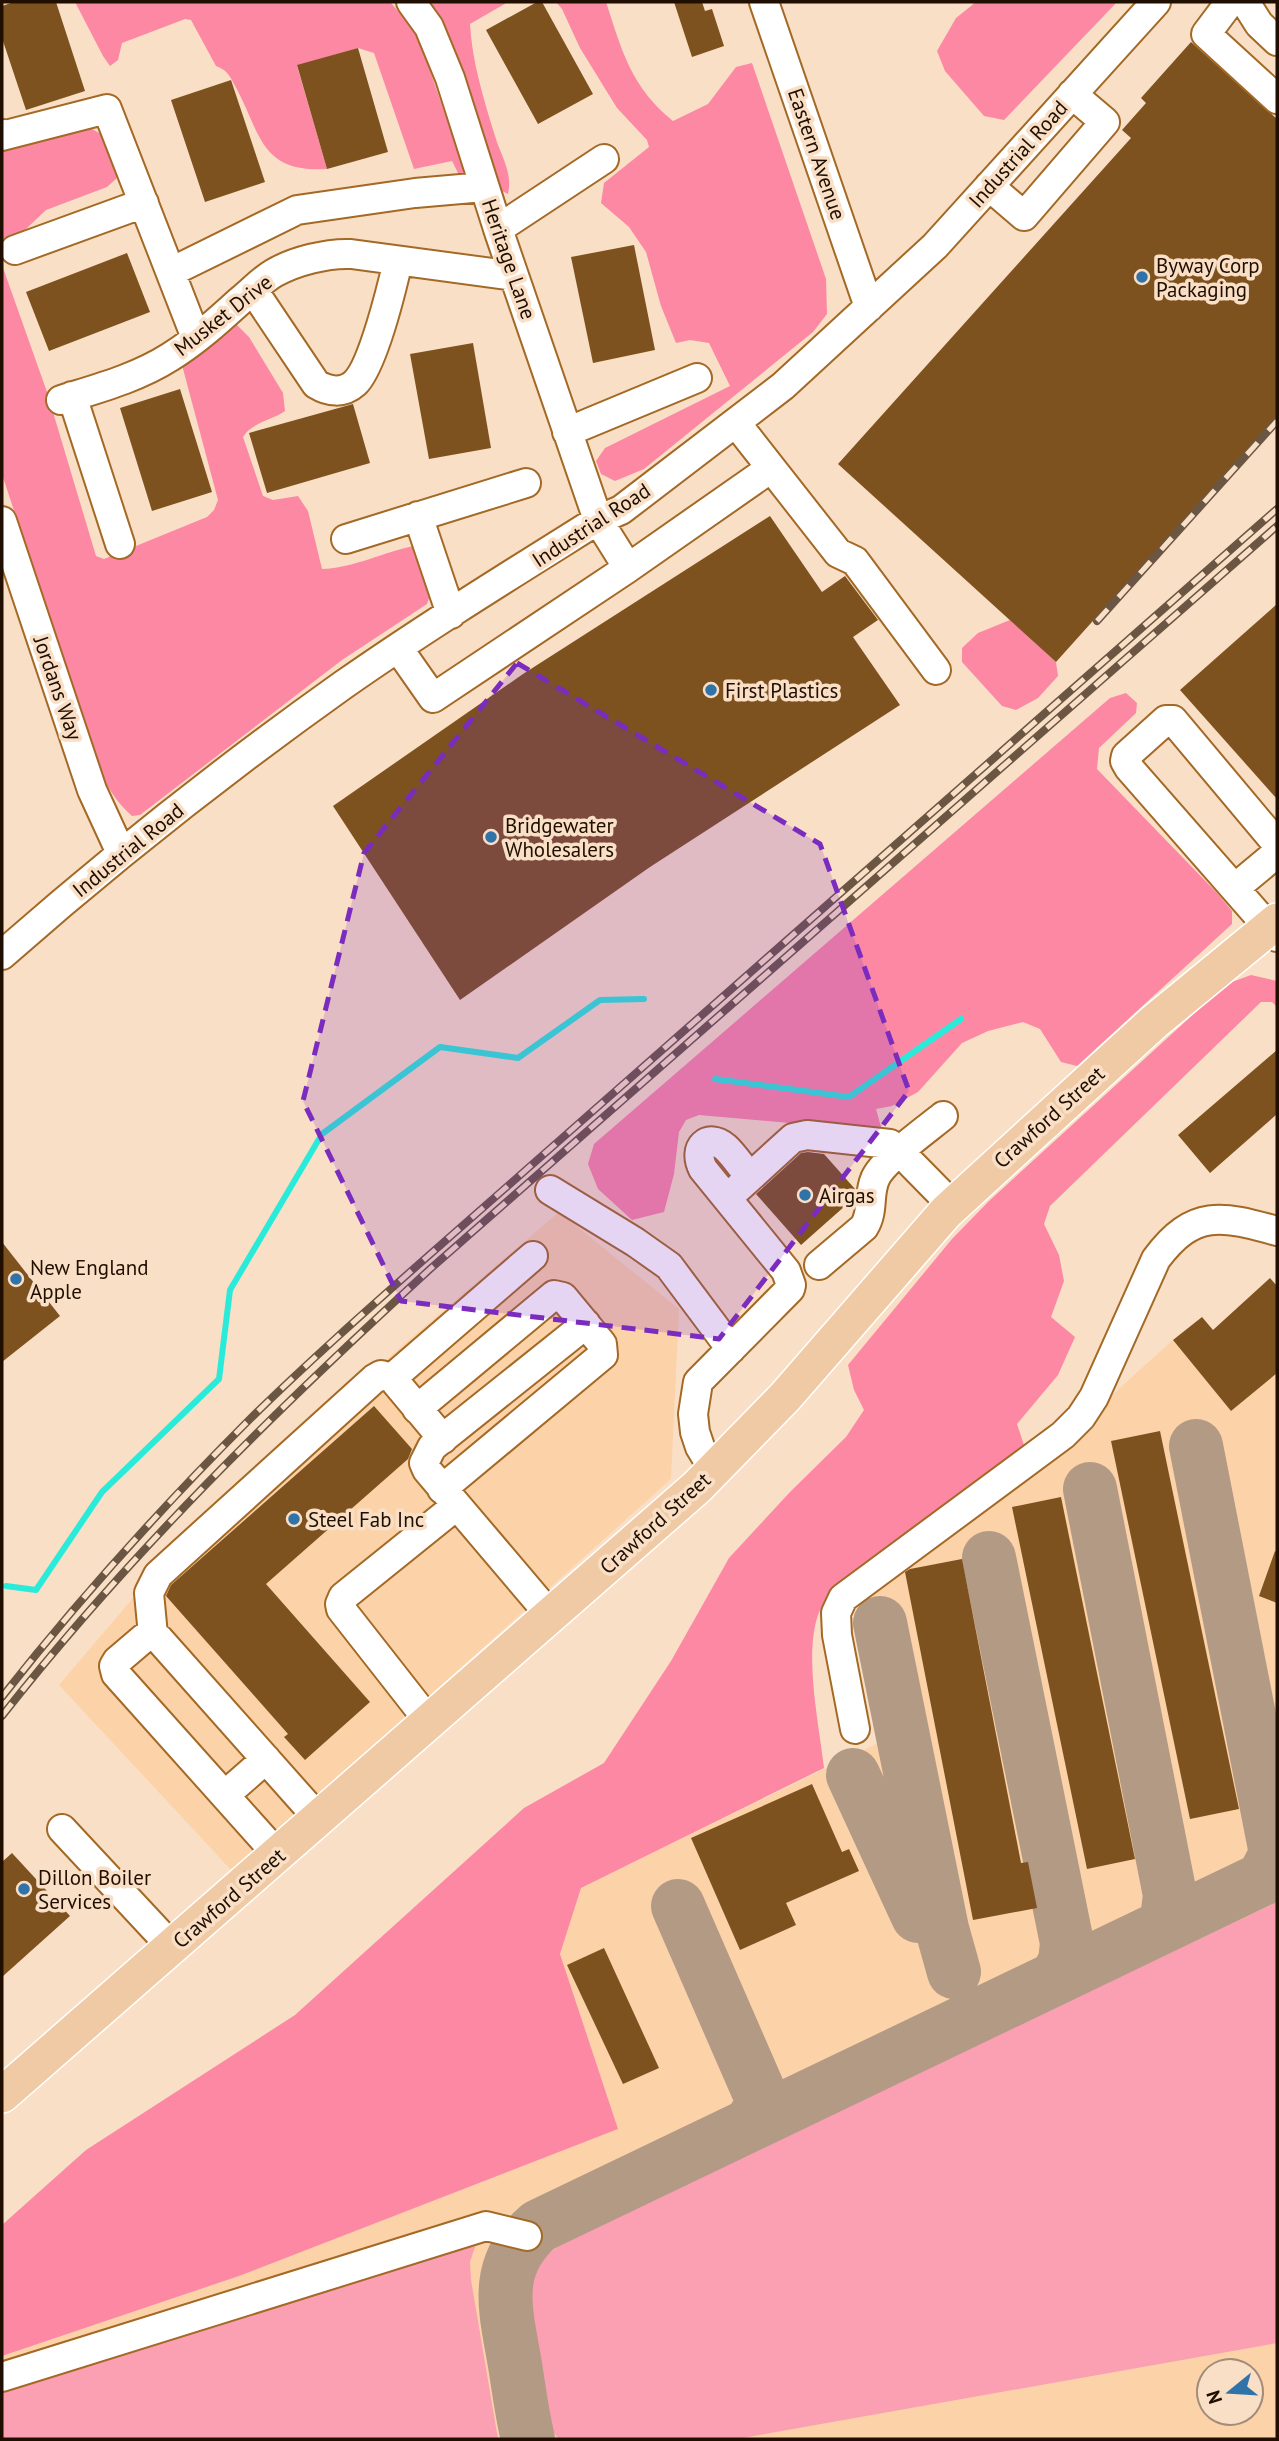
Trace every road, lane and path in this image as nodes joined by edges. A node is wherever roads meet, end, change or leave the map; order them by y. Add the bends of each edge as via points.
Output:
1 (411, 2) edge
2 (764, 2) edge
3 (1156, 2) edge
4 (1230, 2) edge
5 (1245, 2) edge
6 (1277, 41) edge
7 (1072, 94) junction
8 (1277, 99) edge
9 (2, 134) edge
10 (604, 159) dead end
11 (989, 186) junction
12 (484, 187) junction
13 (144, 203) junction
14 (498, 229) junction
15 (15, 250) dead end
16 (398, 261) junction
17 (171, 272) junction
18 (514, 276) junction
19 (253, 290) junction
20 (870, 307) junction
21 (196, 338) junction
22 (697, 378) dead end
23 (736, 423) junction
24 (567, 432) junction
25 (771, 468) junction
26 (526, 483) dead end
27 (418, 516) junction
28 (598, 520) junction
29 (2, 521) edge
30 (346, 539) dead end
31 (120, 544) dead end
32 (8, 561) edge
33 (628, 568) junction
34 (451, 614) junction
35 (398, 648) junction
36 (936, 670) dead end
37 (1277, 844) edge
38 (121, 853) junction
39 (1277, 853) edge
40 (1235, 888) junction
41 (1275, 929) edge
42 (2, 955) edge
43 (943, 1116) dead end
44 (900, 1152) junction
45 (750, 1177) junction
46 (550, 1189) dead end
47 (728, 1197) junction
48 (953, 1206) junction
49 (1271, 1230) edge
50 (533, 1256) dead end
51 (819, 1265) dead end
52 (586, 1324) junction
53 (731, 1349) junction
54 (392, 1378) junction
55 (417, 1409) junction
56 (443, 1439) junction
57 (714, 1470) junction
58 (449, 1498) junction
59 (550, 1615) junction
60 (153, 1636) junction
61 (428, 1720) junction
62 (855, 1729) dead end
63 (266, 1759) junction
64 (225, 1795) junction
65 (319, 1819) junction
66 (62, 1829) dead end
67 (278, 1855) junction
68 (172, 1947) junction
69 (2, 2095) edge
70 (527, 2236) dead end
71 (2, 2377) edge

1 - 12 street, Heritage Lane via 442,56
2 - 20 street, Eastern Avenue
3 - 7 street, Industrial Road
4 - 8 street via 1206,34
5 - 6 street
7 - 11 street, Industrial Road
7 - 11 street via 1105,122 1024,216
9 - 13 street via 107,109
10 - 14 street
11 - 20 street, Industrial Road via 935,246
12 - 14 street, Heritage Lane
12 - 17 street via 297,210
13 - 15 street
13 - 17 street
14 - 18 street, Heritage Lane
16 - 18 street, Musket Drive
16 - 19 street, Musket Drive via 331,255 286,267
16 - 19 street via 363,374 344,390 325,390 316,384
17 - 21 street
18 - 24 street, Heritage Lane
19 - 21 street, Musket Drive
20 - 23 street, Industrial Road
21 - 31 street, Musket Drive via 144,371 67,398
22 - 24 street
23 - 25 street
23 - 28 street, Industrial Road via 621,510
24 - 28 street, Heritage Lane
25 - 33 street
25 - 36 street via 838,554 855,561
26 - 27 street
27 - 30 street
27 - 34 street
28 - 33 street, Heritage Lane
28 - 34 street, Industrial Road
29 - 32 street, Jordans Way
32 - 38 street, Jordans Way via 92,790
33 - 35 street via 433,698
34 - 35 street, Industrial Road
35 - 38 street, Industrial Road via 269,738
37 - 40 street via 1173,720 1166,720 1130,752 1125,761 1129,768
38 - 42 street, Industrial Road
39 - 40 street
40 - 41 street
41 - 48 main road, Crawford Street via 1154,1022
43 - 44 street
44 - 45 street via 885,1143 799,1136
44 - 48 street
44 - 51 street via 875,1178 871,1212 864,1227
45 - 47 street
45 - 47 street via 724,1146 703,1145 698,1158 703,1169
46 - 53 street via 669,1266
47 - 53 street via 786,1271 791,1285
48 - 57 main road, Crawford Street via 785,1397
49 - 62 street via 1215,1219 1184,1230 1170,1241 1156,1259 1094,1397 1080,1417 1063,1435 843,1598 836,1613 836,1634
50 - 54 street
52 - 55 street via 564,1297 554,1295
52 - 56 street
52 - 58 street via 602,1344 603,1355
53 - 57 street via 698,1382 694,1397 695,1432
54 - 55 street
54 - 60 street via 381,1375 374,1379 158,1575 149,1593
55 - 56 street
56 - 58 street via 432,1447 425,1463
57 - 59 main road, Crawford Street
58 - 59 street
58 - 61 street via 340,1604
59 - 61 main road, Crawford Street
60 - 63 street
60 - 64 street via 117,1661 116,1674
61 - 65 main road, Crawford Street
63 - 64 street
63 - 65 street
64 - 67 street
65 - 67 main road, Crawford Street
66 - 68 street
67 - 68 main road, Crawford Street
68 - 69 main road, Crawford Street
70 - 71 street via 486,2226

